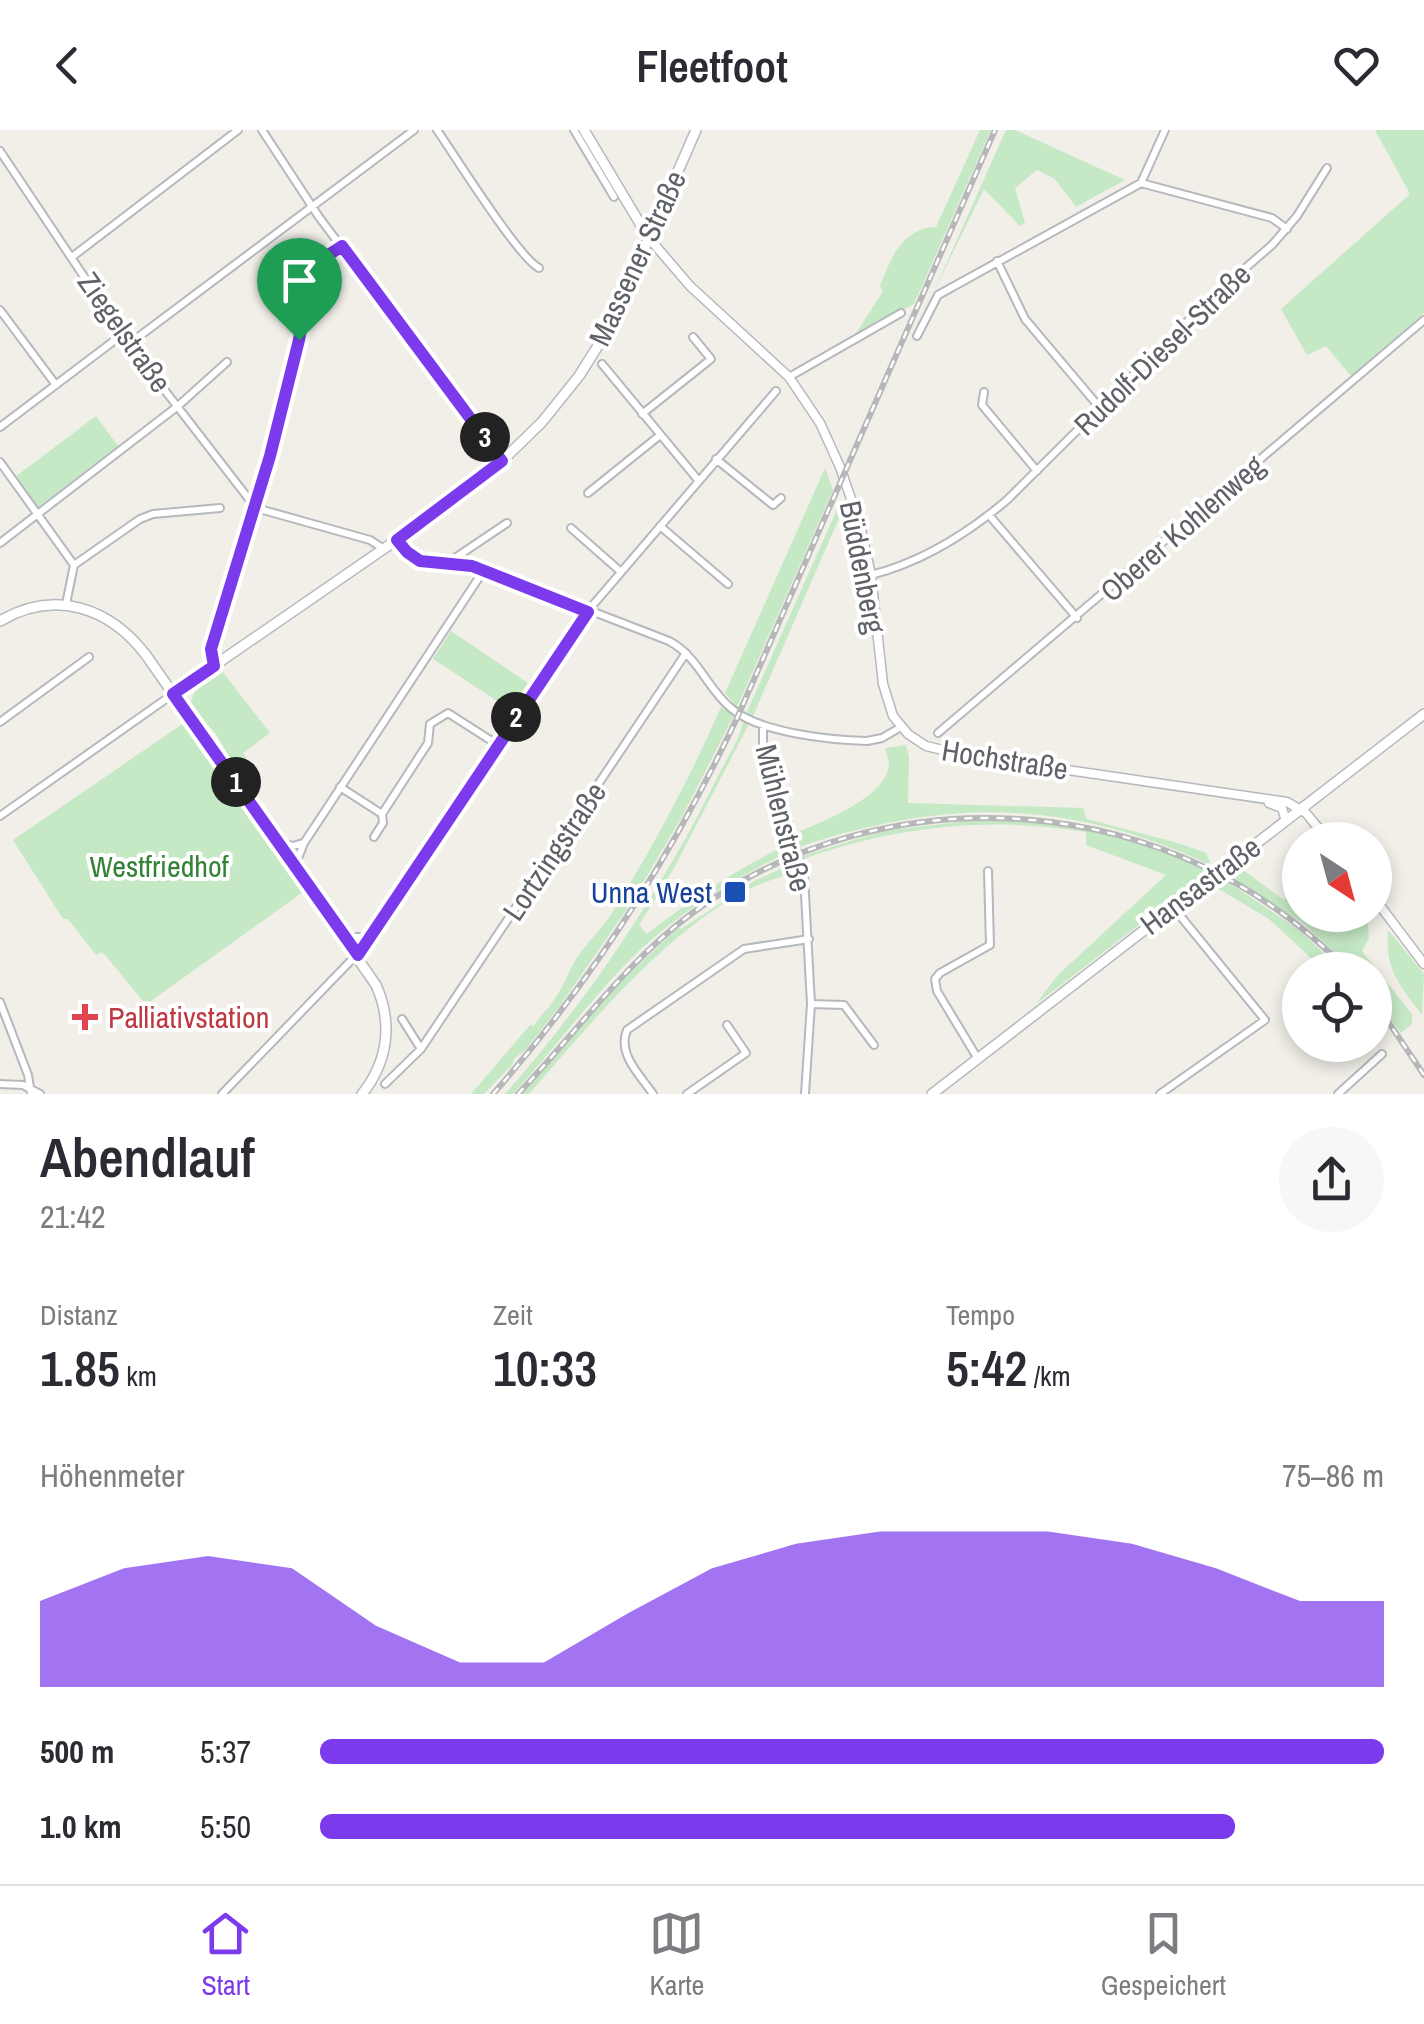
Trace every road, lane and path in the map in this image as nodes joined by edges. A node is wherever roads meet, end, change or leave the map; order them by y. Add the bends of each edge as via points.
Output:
1 (238, 130) edge
2 (262, 130) edge
3 (414, 130) edge
4 (437, 130) edge
5 (574, 130) edge
6 (584, 130) edge
7 (696, 130) edge
8 (1165, 130) edge
9 (0, 151) edge
10 (1327, 168) dead end
11 (1141, 183) junction
12 (614, 197) dead end
13 (310, 206) junction
14 (1288, 228) junction
15 (648, 237) junction
16 (342, 246) junction
17 (72, 257) junction
18 (998, 261) junction
19 (539, 268) dead end
20 (0, 310) edge
21 (902, 313) dead end
22 (1424, 320) edge
23 (122, 334) junction
24 (917, 336) dead end
25 (692, 337) dead end
26 (130, 344) junction
27 (227, 362) dead end
28 (602, 364) dead end
29 (789, 377) junction
30 (56, 384) junction
31 (776, 390) dead end
32 (984, 392) dead end
33 (178, 406) junction
34 (1100, 408) junction
35 (642, 414) junction
36 (0, 428) edge
37 (659, 436) junction
38 (716, 459) junction
39 (502, 461) junction
40 (0, 462) edge
41 (1037, 471) junction
42 (698, 480) junction
43 (588, 494) dead end
44 (781, 498) dead end
45 (220, 508) dead end
46 (256, 508) junction
47 (38, 515) junction
48 (989, 515) junction
49 (507, 524) dead end
50 (660, 526) junction
51 (571, 528) dead end
52 (397, 540) junction
53 (0, 543) edge
54 (384, 549) junction
55 (448, 562) junction
56 (74, 565) junction
57 (484, 570) junction
58 (621, 572) junction
59 (871, 576) junction
60 (728, 584) dead end
61 (66, 604) junction
62 (588, 612) junction
63 (1077, 618) junction
64 (0, 622) edge
65 (686, 653) junction
66 (89, 658) dead end
67 (214, 666) junction
68 (173, 694) junction
69 (1424, 714) edge
70 (0, 722) edge
71 (763, 725) junction
72 (900, 727) junction
73 (938, 734) dead end
74 (498, 745) junction
75 (340, 787) junction
76 (1256, 797) junction
77 (1301, 809) junction
78 (382, 814) junction
79 (0, 816) edge
80 (1286, 820) junction
81 (1312, 822) edge
82 (374, 837) dead end
83 (277, 842) junction
84 (304, 842) junction
85 (295, 866) junction
86 (988, 872) dead end
87 (1173, 906) junction
88 (1392, 922) edge
89 (345, 937) junction
90 (370, 937) junction
91 (809, 939) junction
92 (358, 955) junction
93 (1424, 964) edge
94 (0, 1002) edge
95 (812, 1004) junction
96 (402, 1019) dead end
97 (727, 1025) dead end
98 (874, 1045) dead end
99 (421, 1048) junction
100 (978, 1059) junction
101 (1373, 1062) edge
102 (0, 1084) edge
103 (385, 1084) dead end
104 (34, 1093) edge
105 (222, 1094) edge
106 (362, 1094) edge
107 (653, 1094) edge
108 (687, 1094) edge
109 (805, 1094) edge
110 (932, 1094) edge
111 (1160, 1094) edge
112 (1338, 1094) edge

1 - 17 street
2 - 13 street
3 - 13 street
4 - 19 street
5 - 12 street
6 - 15 main road
7 - 15 main road, Massener Straße
8 - 11 street
9 - 17 street, Ziegelstraße
10 - 14 street, Rudolf-Diesel-Straße
11 - 14 street
11 - 18 street
13 - 16 street
13 - 26 street
14 - 34 street, Rudolf-Diesel-Straße
15 - 29 street, Büddenberg via 690,286
15 - 39 main road, Massener Straße via 594,354
16 - 39 street
16 - 46 street via 311,274
17 - 23 street, Ziegelstraße
18 - 24 street via 938,295
18 - 34 street via 1025,319
20 - 30 street
21 - 29 street
22 - 63 street, Oberer Kohlenweg
23 - 26 street, Ziegelstraße
23 - 30 street
25 - 35 street via 711,359
26 - 33 street, Ziegelstraße
27 - 33 street
28 - 35 street
29 - 59 street, Büddenberg via 840,467
30 - 36 street
31 - 38 street
32 - 41 street via 982,406
33 - 46 street, Ziegelstraße
33 - 47 street
34 - 41 street, Rudolf-Diesel-Straße
35 - 37 street
37 - 42 street
37 - 43 street
38 - 42 street
38 - 44 street via 773,506
39 - 52 main road, Massener Straße
40 - 47 street
41 - 48 street, Rudolf-Diesel-Straße
42 - 50 street
45 - 56 street via 140,519
46 - 54 street
46 - 67 street via 211,649
47 - 53 street
47 - 56 street
48 - 59 street, Rudolf-Diesel-Straße via 916,561
48 - 63 street
49 - 55 street
50 - 58 street
50 - 60 street
51 - 58 street
52 - 54 main road, Massener Straße
52 - 55 street, Mühlenstraße via 420,561
54 - 67 main road, Massener Straße
55 - 57 street, Mühlenstraße
56 - 61 street
57 - 62 street, Mühlenstraße
57 - 75 street
58 - 62 street
59 - 72 street, Büddenberg via 885,694
61 - 64 main road via 34,607
61 - 68 main road via 96,612 126,632
62 - 65 street, Mühlenstraße
62 - 74 street
63 - 73 street, Oberer Kohlenweg
65 - 71 street, Mühlenstraße via 730,708
65 - 99 street, Lortzingstraße
66 - 70 street
67 - 68 main road, Massener Straße
68 - 79 street, Massener Straße
68 - 83 main road
69 - 77 main road, Hansastraße
71 - 72 street, Hochstraße via 867,742
71 - 91 street, Mühlenstraße, bridge via 763,748 804,876
72 - 76 street, Hochstraße via 948,752
74 - 78 street via 448,713 430,724 428,743
74 - 90 street
75 - 78 street
75 - 84 street
76 - 77 street, Hochstraße
76 - 80 street, Hochstraße via 1282,808
77 - 80 main road, Hansastraße
77 - 81 street
78 - 82 street
80 - 87 main road, Hansastraße
83 - 84 street
83 - 85 main road
84 - 85 street
85 - 89 main road
86 - 100 street via 990,946 934,980
87 - 100 main road, Hansastraße
87 - 111 street via 1264,1020
88 - 93 street
89 - 90 street
89 - 92 main road
90 - 92 street
91 - 95 street, Mühlenstraße
91 - 107 street via 744,949 627,1030 625,1054
92 - 105 street
92 - 106 main road via 386,1021 383,1057
94 - 104 street
95 - 98 street via 844,1005
95 - 109 street, Mühlenstraße
96 - 99 street
97 - 108 street via 746,1053
99 - 103 street, Lortzingstraße
100 - 110 main road, Hansastraße
101 - 112 street
102 - 104 street via 23,1084

